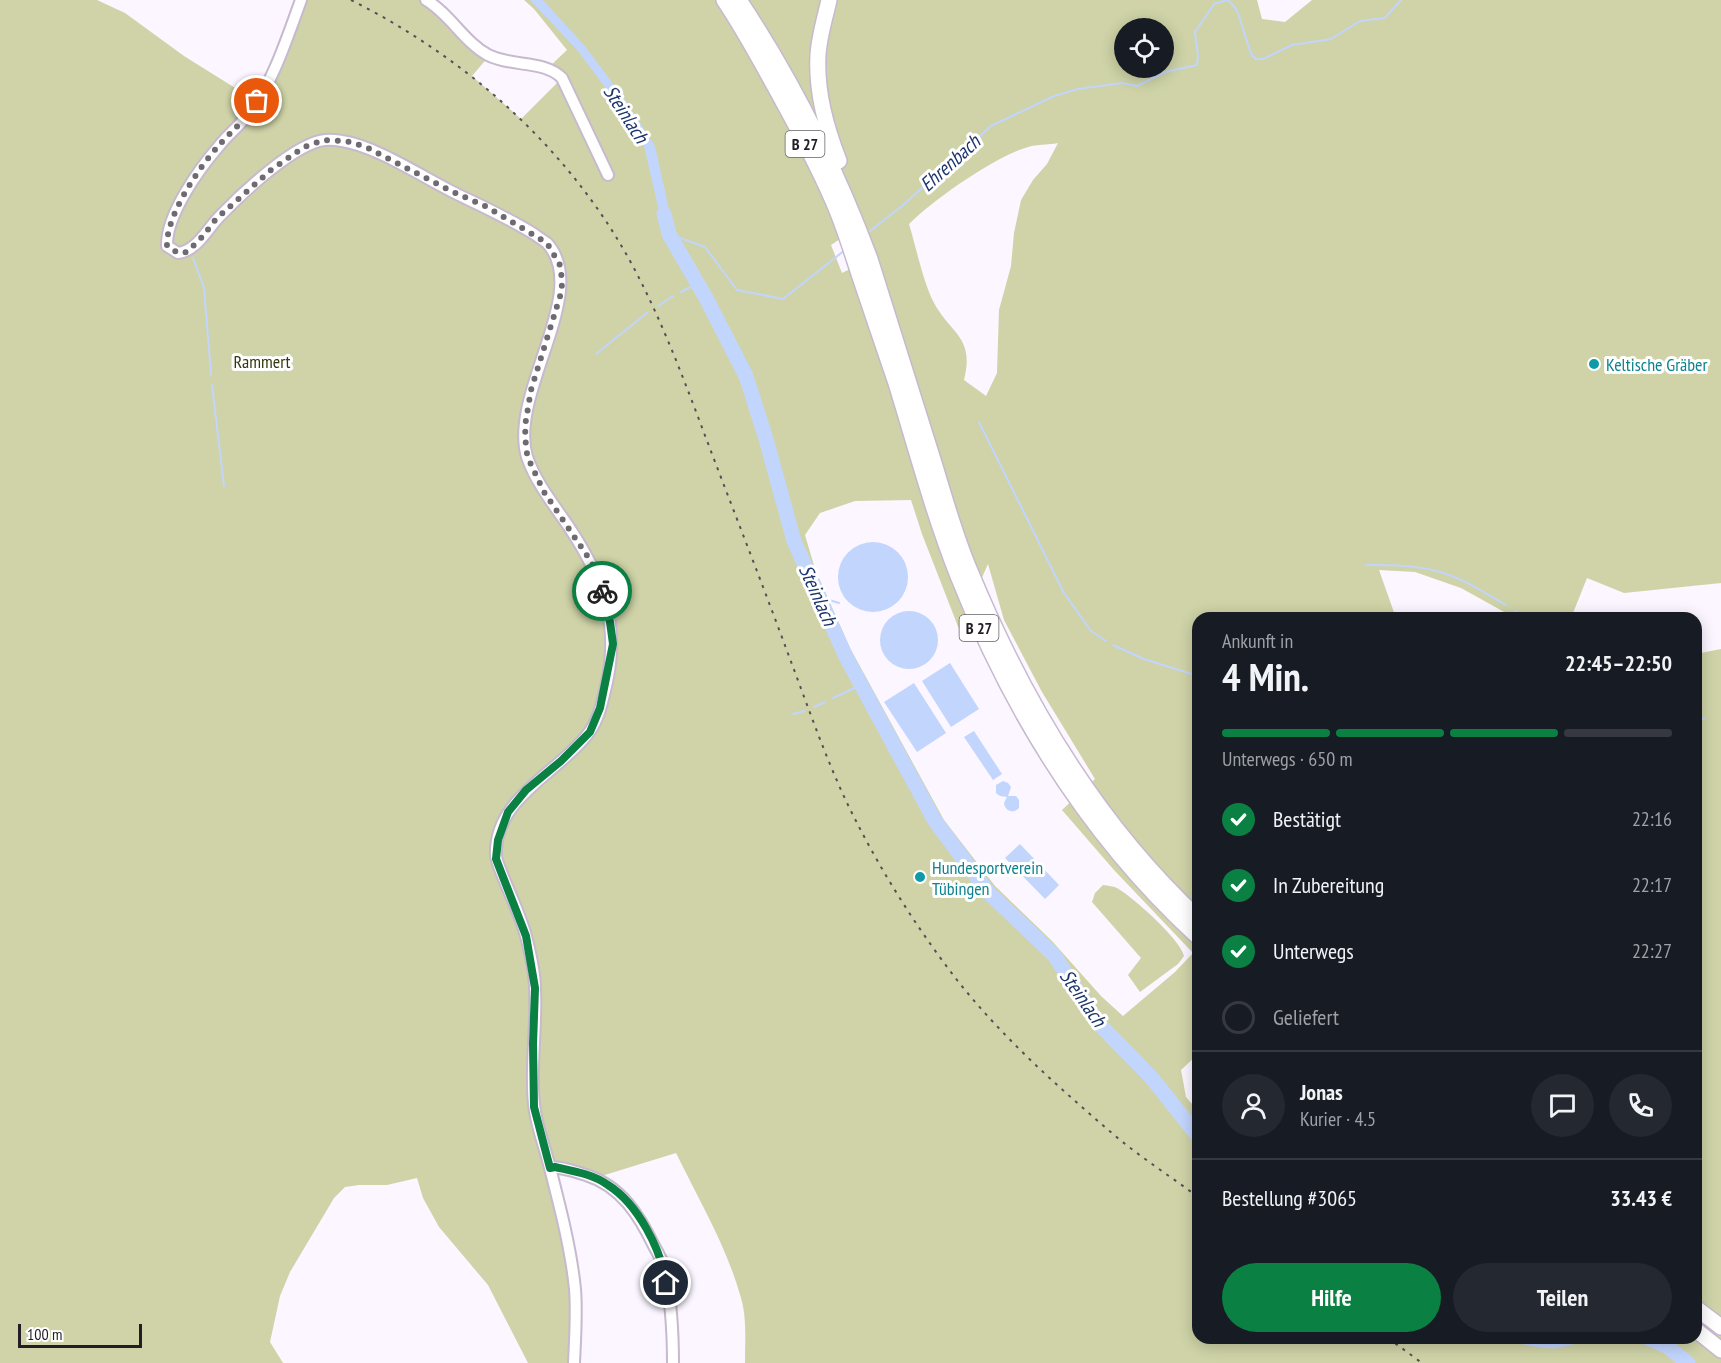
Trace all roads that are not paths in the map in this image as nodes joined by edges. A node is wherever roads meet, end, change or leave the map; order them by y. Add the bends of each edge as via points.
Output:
1 (300, 0) edge
2 (426, 0) edge
3 (714, 0) edge
4 (724, 0) edge
5 (739, 0) edge
6 (829, 0) edge
7 (758, 56) junction
8 (609, 175) dead end
9 (853, 226) junction
10 (1192, 912) edge
11 (1192, 931) edge
12 (550, 1168) junction
13 (1702, 1313) edge
14 (1721, 1327) edge
15 (1702, 1335) edge
16 (1721, 1350) edge
17 (574, 1363) edge
18 (674, 1363) edge

1 - 12 street via 263,91 251,112 219,145 195,178 170,227 167,246 178,253 187,252 224,212 304,147 324,140 346,141 366,147 487,207 547,243 561,267 562,290 531,390 526,449 544,492 592,563 606,603 613,644 600,708 590,732 526,790 508,812 496,859 526,936 535,988 534,1107
2 - 8 street via 489,56 555,71
3 - 7 highway
4 - 7 highway, B 27
5 - 9 highway, B 27 via 812,123
6 - 9 highway via 818,54 820,93 850,193
7 - 9 highway, B 27 via 834,202
9 - 10 highway, B 27 via 870,259 969,569 1027,695 1107,817
9 - 11 highway, B 27 via 857,267 933,508 985,640 1054,767 1096,826
12 - 17 street via 575,1290
12 - 18 street via 602,1181 638,1215 663,1264 673,1320
13 - 14 highway
15 - 16 highway

